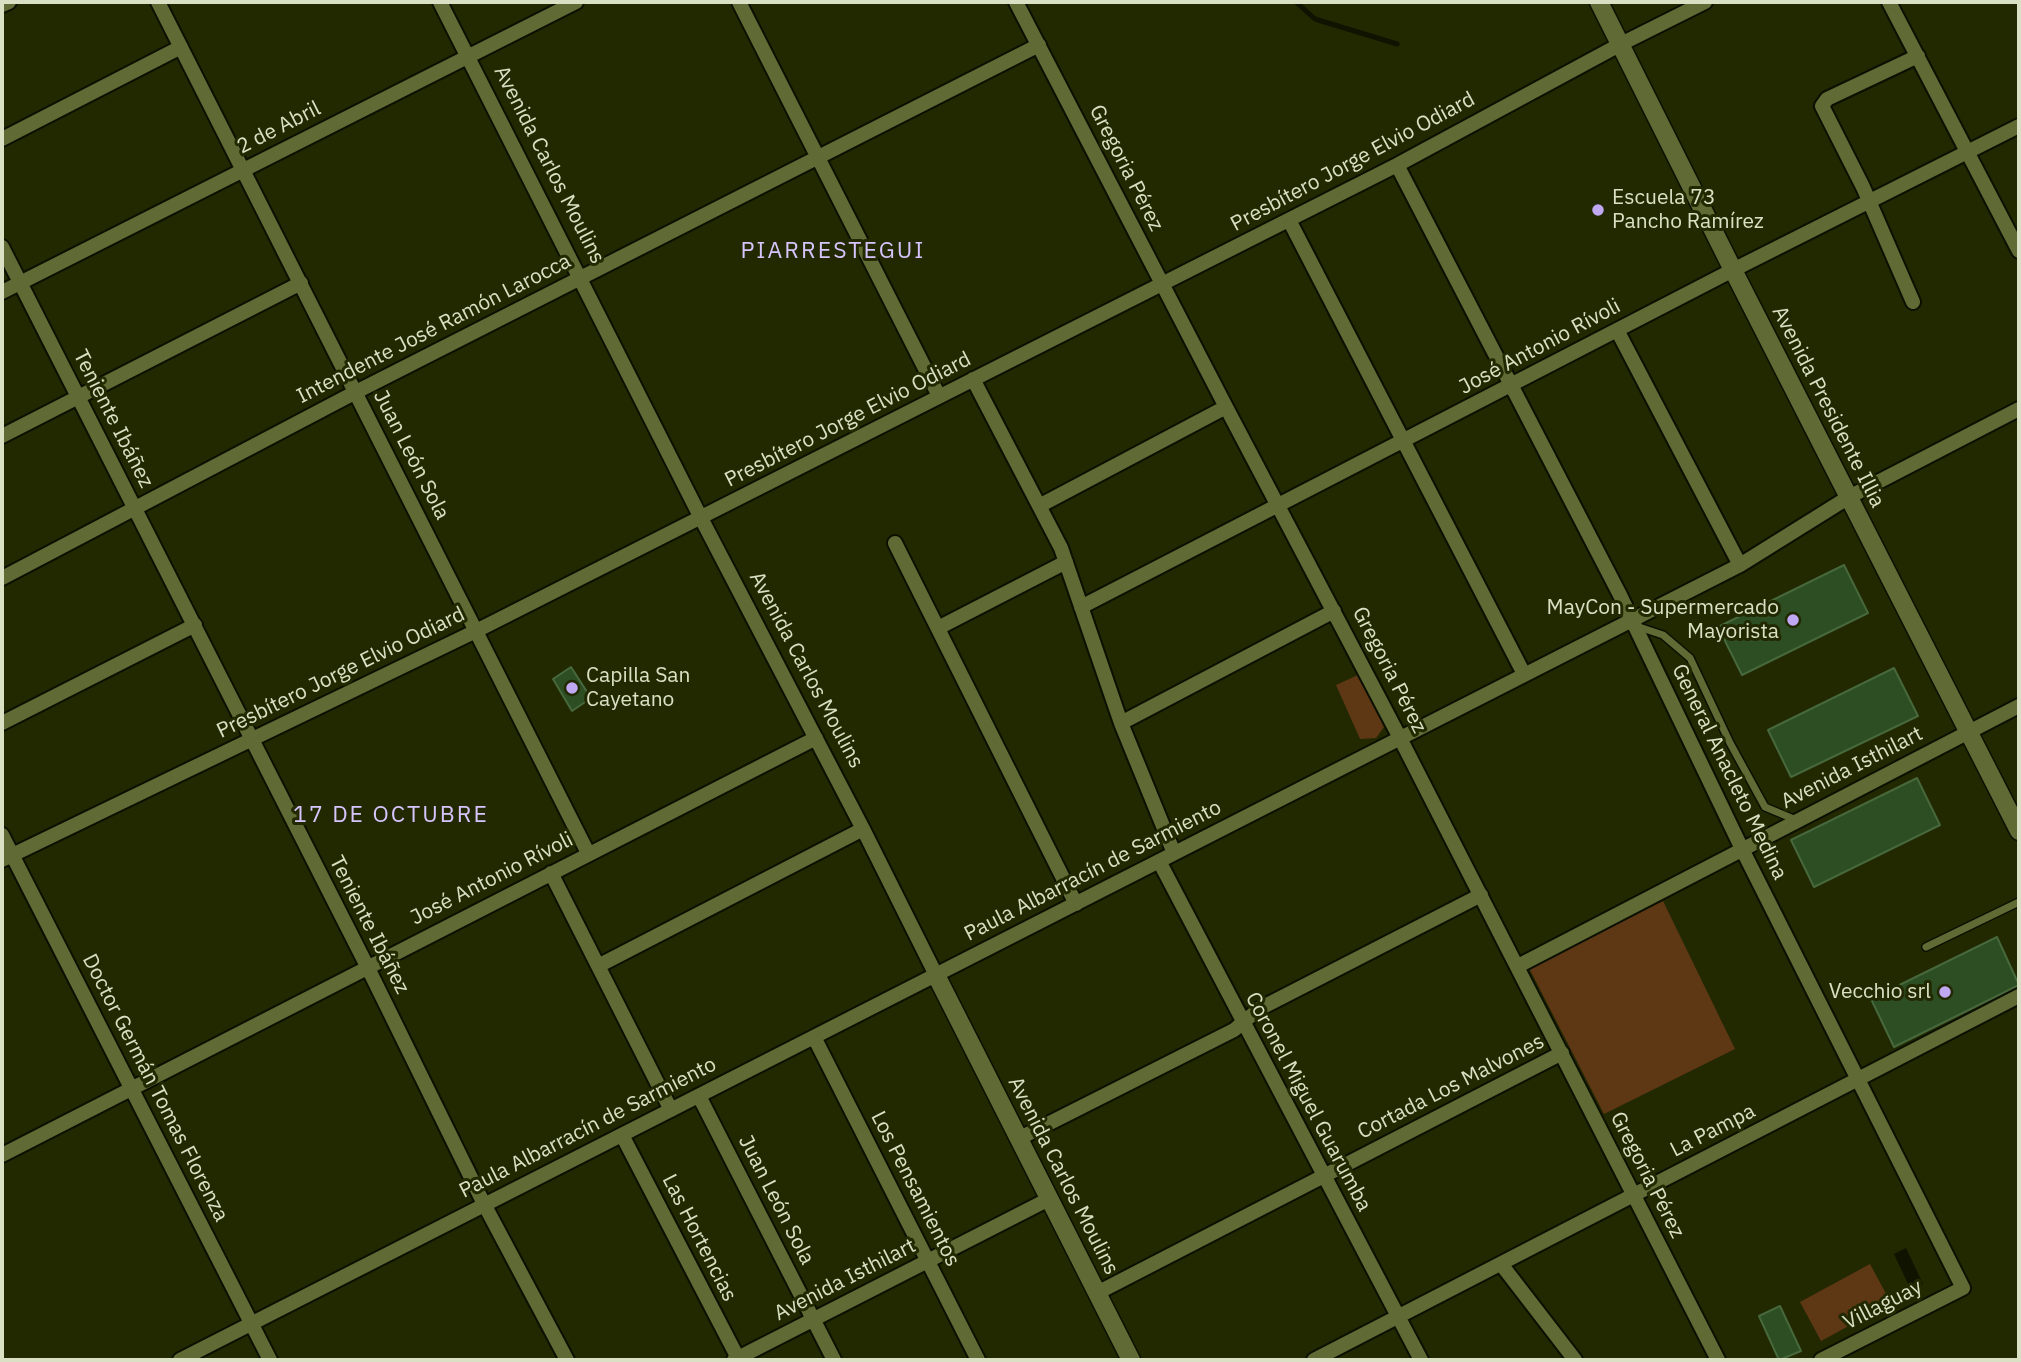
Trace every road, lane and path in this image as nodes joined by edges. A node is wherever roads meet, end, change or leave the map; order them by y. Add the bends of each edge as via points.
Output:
1 (9, 2) edge
2 (158, 2) edge
3 (440, 2) edge
4 (576, 2) edge
5 (739, 2) edge
6 (1016, 2) edge
7 (1599, 2) edge
8 (1705, 2) edge
9 (1889, 2) edge
10 (2, 5) edge
11 (1621, 44) junction
12 (1039, 45) junction
13 (181, 47) junction
14 (468, 56) junction
15 (1918, 56) junction
16 (2019, 126) edge
17 (2, 139) edge
18 (1968, 152) junction
19 (817, 157) junction
20 (1397, 165) junction
21 (243, 170) junction
22 (1869, 201) junction
23 (1289, 220) junction
24 (2, 247) edge
25 (2019, 251) edge
26 (1733, 270) junction
27 (581, 277) junction
28 (20, 283) junction
29 (301, 284) junction
30 (1162, 284) junction
31 (2, 292) edge
32 (1913, 302) dead end
33 (1617, 330) junction
34 (973, 379) junction
35 (1511, 386) junction
36 (356, 391) junction
37 (939, 396) junction
38 (78, 397) junction
39 (1226, 407) junction
40 (2019, 409) edge
41 (2, 436) edge
42 (1404, 441) junction
43 (1849, 497) junction
44 (1039, 506) junction
45 (1279, 507) junction
46 (135, 508) junction
47 (701, 518) junction
48 (895, 543) dead end
49 (1066, 562) junction
50 (1740, 565) junction
51 (2, 578) edge
52 (1081, 607) junction
53 (1334, 611) junction
54 (1634, 623) junction
55 (195, 625) junction
56 (938, 628) junction
57 (476, 631) junction
58 (1524, 674) junction
59 (2019, 706) edge
60 (2, 723) edge
61 (1121, 723) junction
62 (1970, 731) junction
63 (251, 738) junction
64 (816, 738) junction
65 (1400, 738) junction
66 (1797, 820) junction
67 (863, 829) junction
68 (2019, 831) edge
69 (2, 835) edge
70 (1742, 849) junction
71 (588, 853) junction
72 (1174, 853) junction
73 (7, 858) edge
74 (1159, 861) junction
75 (551, 873) junction
76 (1481, 895) junction
77 (2019, 902) edge
78 (1076, 904) junction
79 (1926, 947) dead end
80 (367, 966) junction
81 (598, 966) junction
82 (1518, 966) junction
83 (936, 975) junction
84 (2019, 996) edge
85 (1242, 1023) junction
86 (814, 1037) junction
87 (1562, 1053) junction
88 (1857, 1080) junction
89 (132, 1088) junction
90 (699, 1096) junction
91 (671, 1110) junction
92 (622, 1135) junction
93 (1020, 1138) junction
94 (2, 1155) edge
95 (1323, 1176) junction
96 (1634, 1195) junction
97 (1049, 1199) junction
98 (484, 1204) junction
99 (928, 1261) junction
100 (1502, 1264) junction
101 (1963, 1288) joint
102 (1097, 1293) junction
103 (1398, 1317) junction
104 (813, 1320) junction
105 (251, 1324) junction
106 (180, 1360) edge
107 (270, 1360) edge
108 (567, 1360) edge
109 (737, 1360) edge
110 (834, 1360) edge
111 (978, 1360) edge
112 (1130, 1360) edge
113 (1314, 1360) edge
114 (1422, 1360) edge
115 (1575, 1360) edge
116 (1718, 1360) edge
117 (1821, 1360) edge

1 - 10 street
2 - 13 street, Juan León Sola
3 - 14 street, Avenida Carlos Moulins
4 - 14 street, 2 de Abril
5 - 19 street
6 - 12 street, Gregoria Pérez
7 - 11 main road, Avenida Presidente Illia
8 - 11 street, Presbítero Jorge Elvio Odiard
9 - 15 street
11 - 20 street, Presbítero Jorge Elvio Odiard
11 - 26 main road, Avenida Presidente Illia
12 - 19 street, Intendente José Ramón Larocca
12 - 30 street, Gregoria Pérez
13 - 17 street
13 - 21 street, Juan León Sola
14 - 21 street, 2 de Abril
14 - 27 street, Avenida Carlos Moulins
15 - 18 street
15 - 22 street via 1822,106
16 - 18 street, José Antonio Rívoli
18 - 22 street, José Antonio Rívoli
18 - 25 street
19 - 27 street, Intendente José Ramón Larocca
19 - 37 street
20 - 23 street, Presbítero Jorge Elvio Odiard
20 - 35 street, General Anacleto Medina
21 - 28 street, 2 de Abril
21 - 29 street, Juan León Sola
22 - 26 street, José Antonio Rívoli
22 - 32 street
23 - 30 street, Presbítero Jorge Elvio Odiard
23 - 42 street
24 - 28 street, Teniente Ibáñez
26 - 33 street, José Antonio Rívoli
26 - 43 main road, Avenida Presidente Illia
27 - 36 street, Intendente José Ramón Larocca
27 - 47 street, Avenida Carlos Moulins
28 - 31 street, 2 de Abril
28 - 38 street, Teniente Ibáñez
29 - 36 street, Juan León Sola
29 - 38 street
30 - 34 street, Presbítero Jorge Elvio Odiard
30 - 39 street, Gregoria Pérez
33 - 35 street, José Antonio Rívoli
33 - 50 street
34 - 37 street, Presbítero Jorge Elvio Odiard
34 - 44 street
35 - 42 street, José Antonio Rívoli
35 - 54 street, General Anacleto Medina
36 - 46 street, Intendente José Ramón Larocca
36 - 57 street, Juan León Sola
37 - 47 street, Presbítero Jorge Elvio Odiard
38 - 41 street
38 - 46 street, Teniente Ibáñez
39 - 44 street
39 - 45 street, Gregoria Pérez
40 - 43 street, Paula Albarracín de Sarmiento
42 - 45 street, José Antonio Rívoli
42 - 58 street
43 - 50 street, Paula Albarracín de Sarmiento
43 - 62 main road, Avenida Presidente Illia
44 - 49 street
45 - 52 street, José Antonio Rívoli
45 - 53 street, Gregoria Pérez
46 - 51 street, Intendente José Ramón Larocca
46 - 55 street, Teniente Ibáñez
47 - 57 street, Presbítero Jorge Elvio Odiard
47 - 64 street, Avenida Carlos Moulins
48 - 56 street
49 - 52 street
49 - 56 street
50 - 54 street, Paula Albarracín de Sarmiento
52 - 61 street
53 - 61 street
53 - 65 street, Gregoria Pérez
54 - 58 street, Paula Albarracín de Sarmiento
54 - 66 lane via 1663,635 1690,659 1765,807
54 - 70 street, General Anacleto Medina
55 - 60 street
55 - 63 street, Teniente Ibáñez
56 - 78 street
57 - 63 street, Presbítero Jorge Elvio Odiard
57 - 71 street, Juan León Sola
58 - 65 street, Paula Albarracín de Sarmiento
59 - 62 street, Avenida Isthilart
61 - 72 street
62 - 66 street, Avenida Isthilart
62 - 68 main road, Avenida Presidente Illia
63 - 73 street, Presbítero Jorge Elvio Odiard
63 - 80 street, Teniente Ibáñez
64 - 67 street, Avenida Carlos Moulins
64 - 71 street, José Antonio Rívoli
65 - 72 street, Paula Albarracín de Sarmiento
65 - 76 street, Gregoria Pérez
66 - 70 street, Avenida Isthilart
67 - 81 street
67 - 83 street, Avenida Carlos Moulins
69 - 73 street, Doctor Germán Tomas Florenza
70 - 82 street, Avenida Isthilart
70 - 88 street, General Anacleto Medina
71 - 75 street, José Antonio Rívoli
72 - 74 street, Paula Albarracín de Sarmiento
73 - 89 street, Doctor Germán Tomas Florenza
74 - 78 street, Paula Albarracín de Sarmiento
74 - 85 street, Coronel Miguel Guarumba
75 - 80 street, José Antonio Rívoli
75 - 81 street
76 - 82 street, Gregoria Pérez
76 - 85 street via 1259,1009
77 - 79 lane
78 - 83 street, Paula Albarracín de Sarmiento
80 - 89 street, José Antonio Rívoli
80 - 98 street, Teniente Ibáñez
81 - 91 street
82 - 87 street, Gregoria Pérez
83 - 86 street, Paula Albarracín de Sarmiento
83 - 93 main road, Avenida Carlos Moulins
84 - 88 street, La Pampa
85 - 93 street
85 - 95 street, Coronel Miguel Guarumba
86 - 90 street, Paula Albarracín de Sarmiento
86 - 99 street, Los Pensamientos
87 - 95 street, Cortada Los Malvones
87 - 96 street, Gregoria Pérez
88 - 96 street, La Pampa
88 - 101 street, General Anacleto Medina
89 - 94 street, José Antonio Rívoli
89 - 105 street, Doctor Germán Tomas Florenza
90 - 91 street, Paula Albarracín de Sarmiento
90 - 104 street, Juan León Sola
91 - 92 street, Paula Albarracín de Sarmiento
92 - 98 street, Paula Albarracín de Sarmiento
92 - 109 street, Las Hortencias
93 - 97 main road, Avenida Carlos Moulins
95 - 102 street, Cortada Los Malvones
95 - 103 street, Coronel Miguel Guarumba
96 - 100 street, La Pampa
96 - 116 street, Gregoria Pérez
97 - 99 street, Avenida Isthilart
97 - 102 main road, Avenida Carlos Moulins
98 - 105 street, Paula Albarracín de Sarmiento
98 - 108 street, Teniente Ibáñez
99 - 104 street, Avenida Isthilart
99 - 111 street, Los Pensamientos
100 - 103 street, La Pampa
100 - 115 street
101 - 117 street, Villaguay
102 - 112 main road, Avenida Carlos Moulins
103 - 113 street, La Pampa
103 - 114 street, Coronel Miguel Guarumba
104 - 109 street, Avenida Isthilart
104 - 110 street, Juan León Sola
105 - 106 street, Paula Albarracín de Sarmiento
105 - 107 street, Doctor Germán Tomas Florenza

